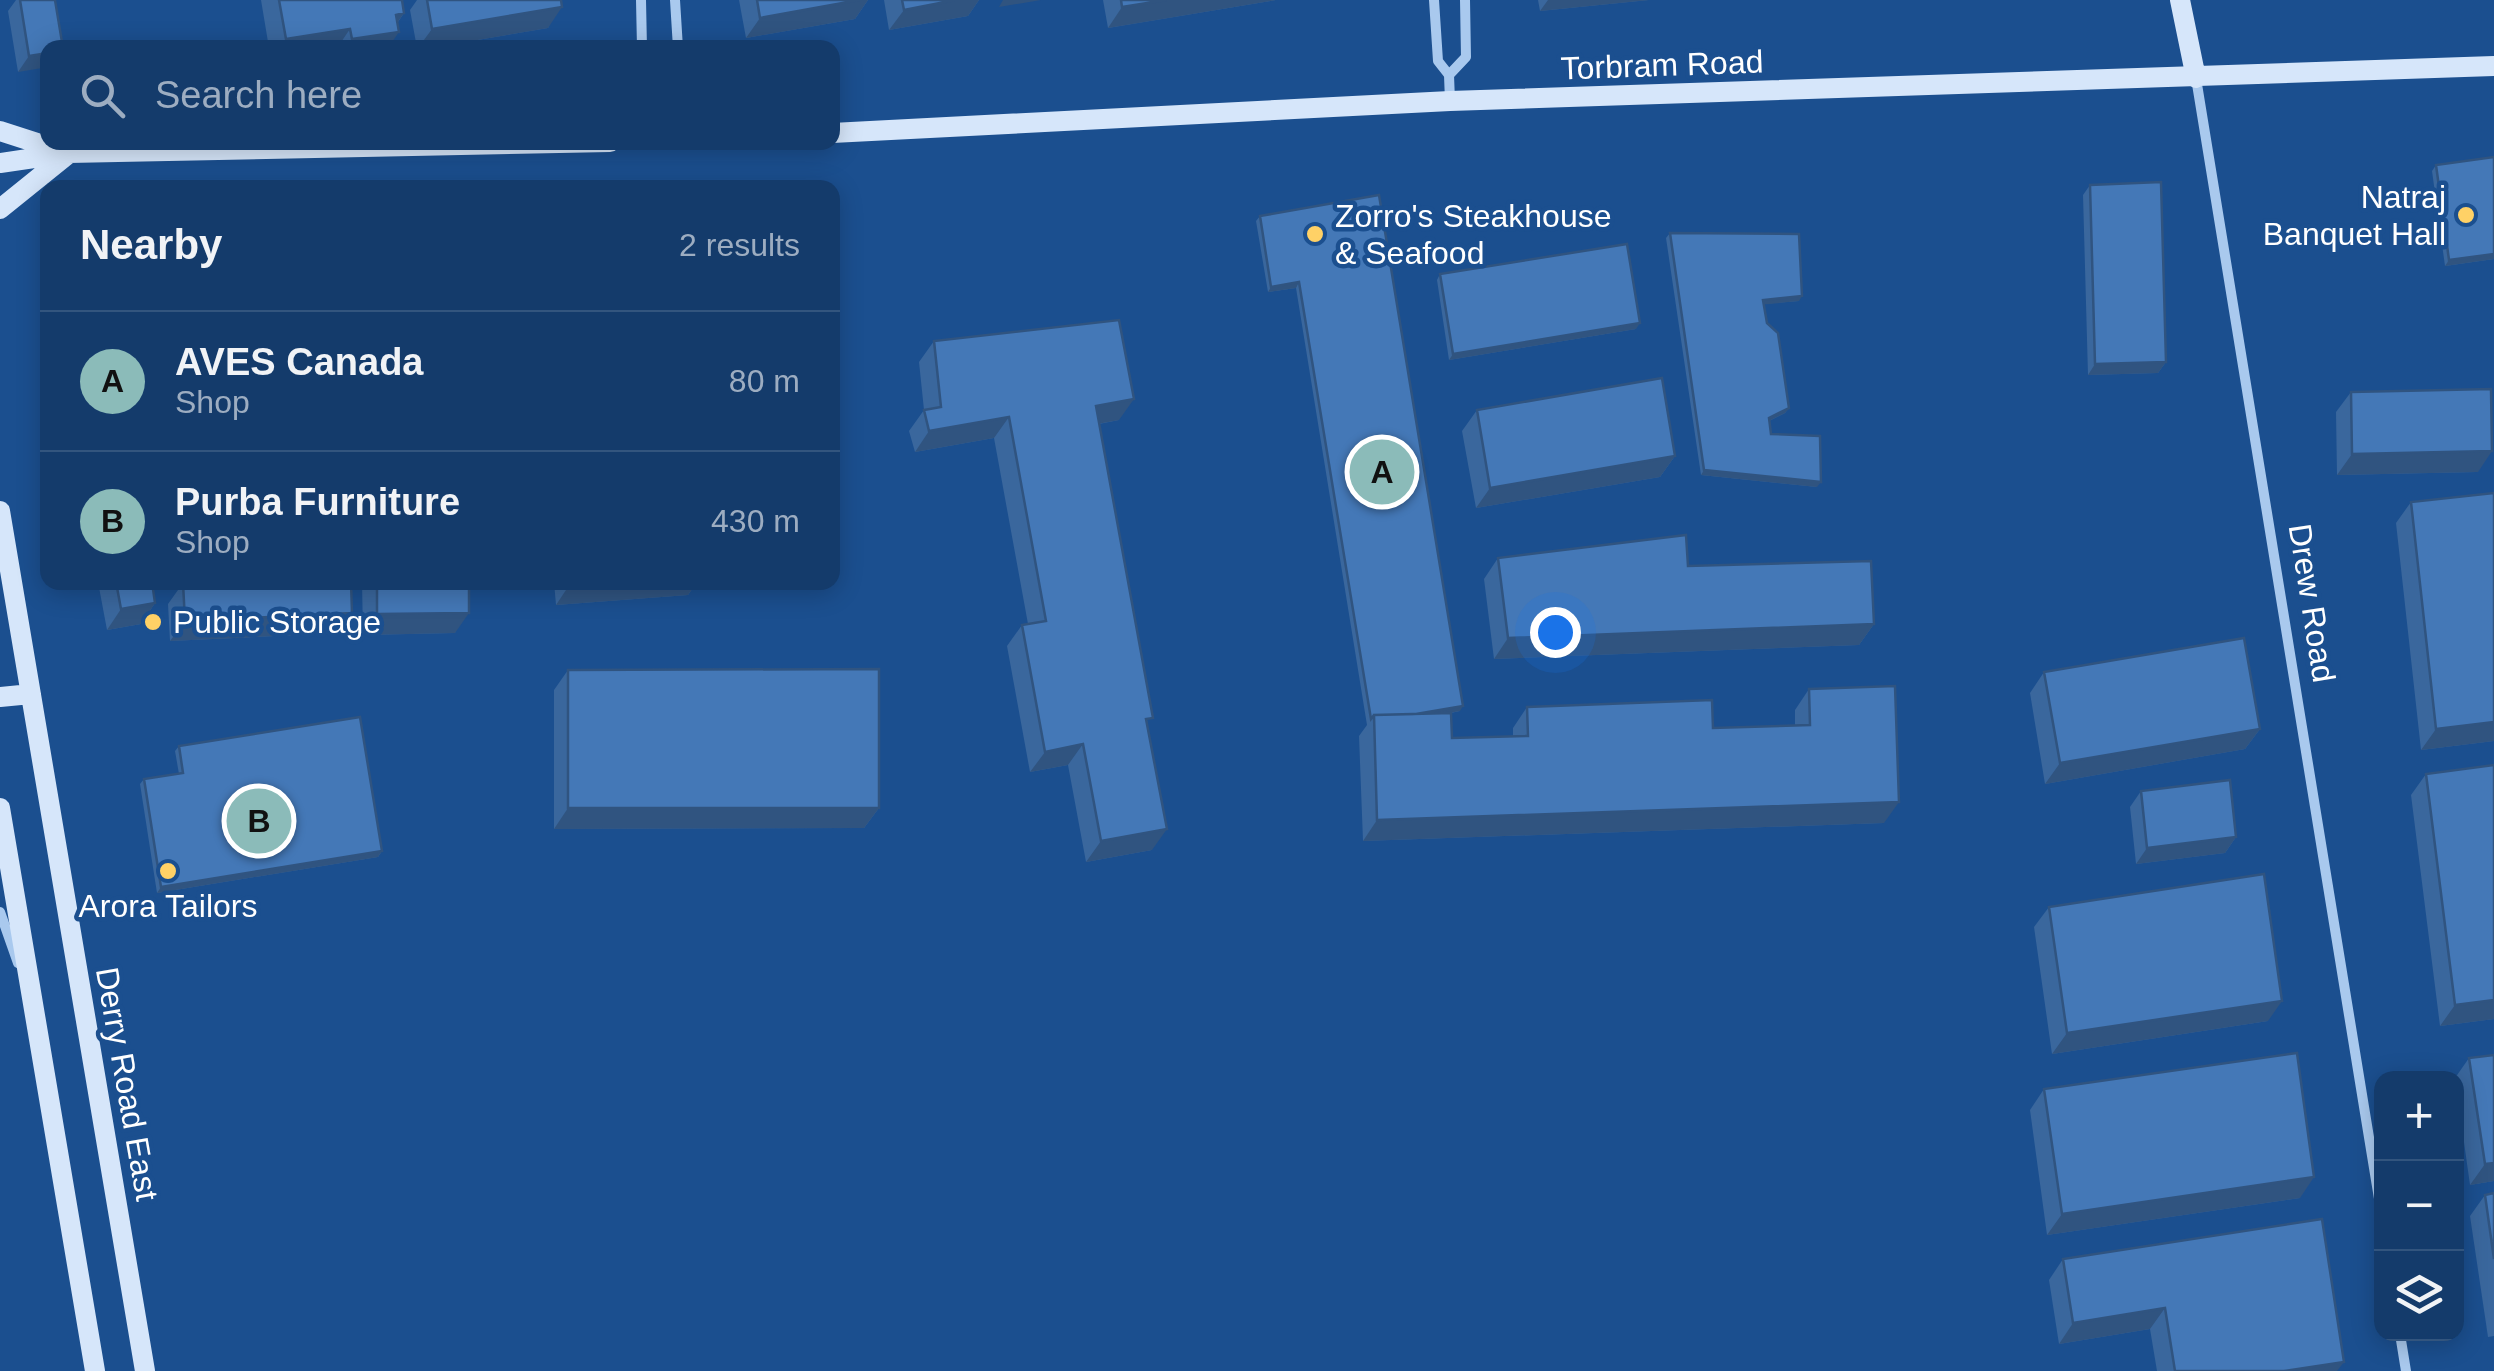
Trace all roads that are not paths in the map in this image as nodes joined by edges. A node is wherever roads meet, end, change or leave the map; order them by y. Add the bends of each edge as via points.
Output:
1 (641, 0) edge
2 (675, 0) edge
3 (1434, 0) edge
4 (1464, 0) edge
5 (2180, 0) edge
6 (642, 40) edge
7 (678, 40) edge
8 (2494, 66) edge
9 (1449, 75) junction
10 (2196, 78) junction
11 (1450, 101) junction
12 (0, 131) edge
13 (840, 132) edge
14 (40, 145) edge
15 (56, 150) edge
16 (249, 150) edge
17 (68, 154) junction
18 (0, 164) edge
19 (0, 209) edge
20 (0, 510) edge
21 (31, 694) junction
22 (0, 697) edge
23 (0, 808) edge
24 (0, 912) edge
25 (36, 1013) junction
26 (2374, 1168) edge
27 (2401, 1341) edge
28 (95, 1371) edge
29 (145, 1371) edge
30 (2406, 1371) edge

1 - 6 street
2 - 7 street
3 - 9 street via 1438,60
4 - 9 street via 1466,57
5 - 10 main road, Drew Road
8 - 10 main road, Torbram Road
9 - 11 street
10 - 11 main road, Torbram Road
10 - 26 street, Drew Road
11 - 13 main road, Torbram Road
12 - 14 main road
15 - 17 main road
16 - 17 main road
17 - 18 main road
17 - 19 main road
20 - 21 main road, Derry Road East
21 - 22 main road
21 - 29 main road, Derry Road East
23 - 25 main road
24 - 25 street
25 - 28 main road
27 - 30 street

